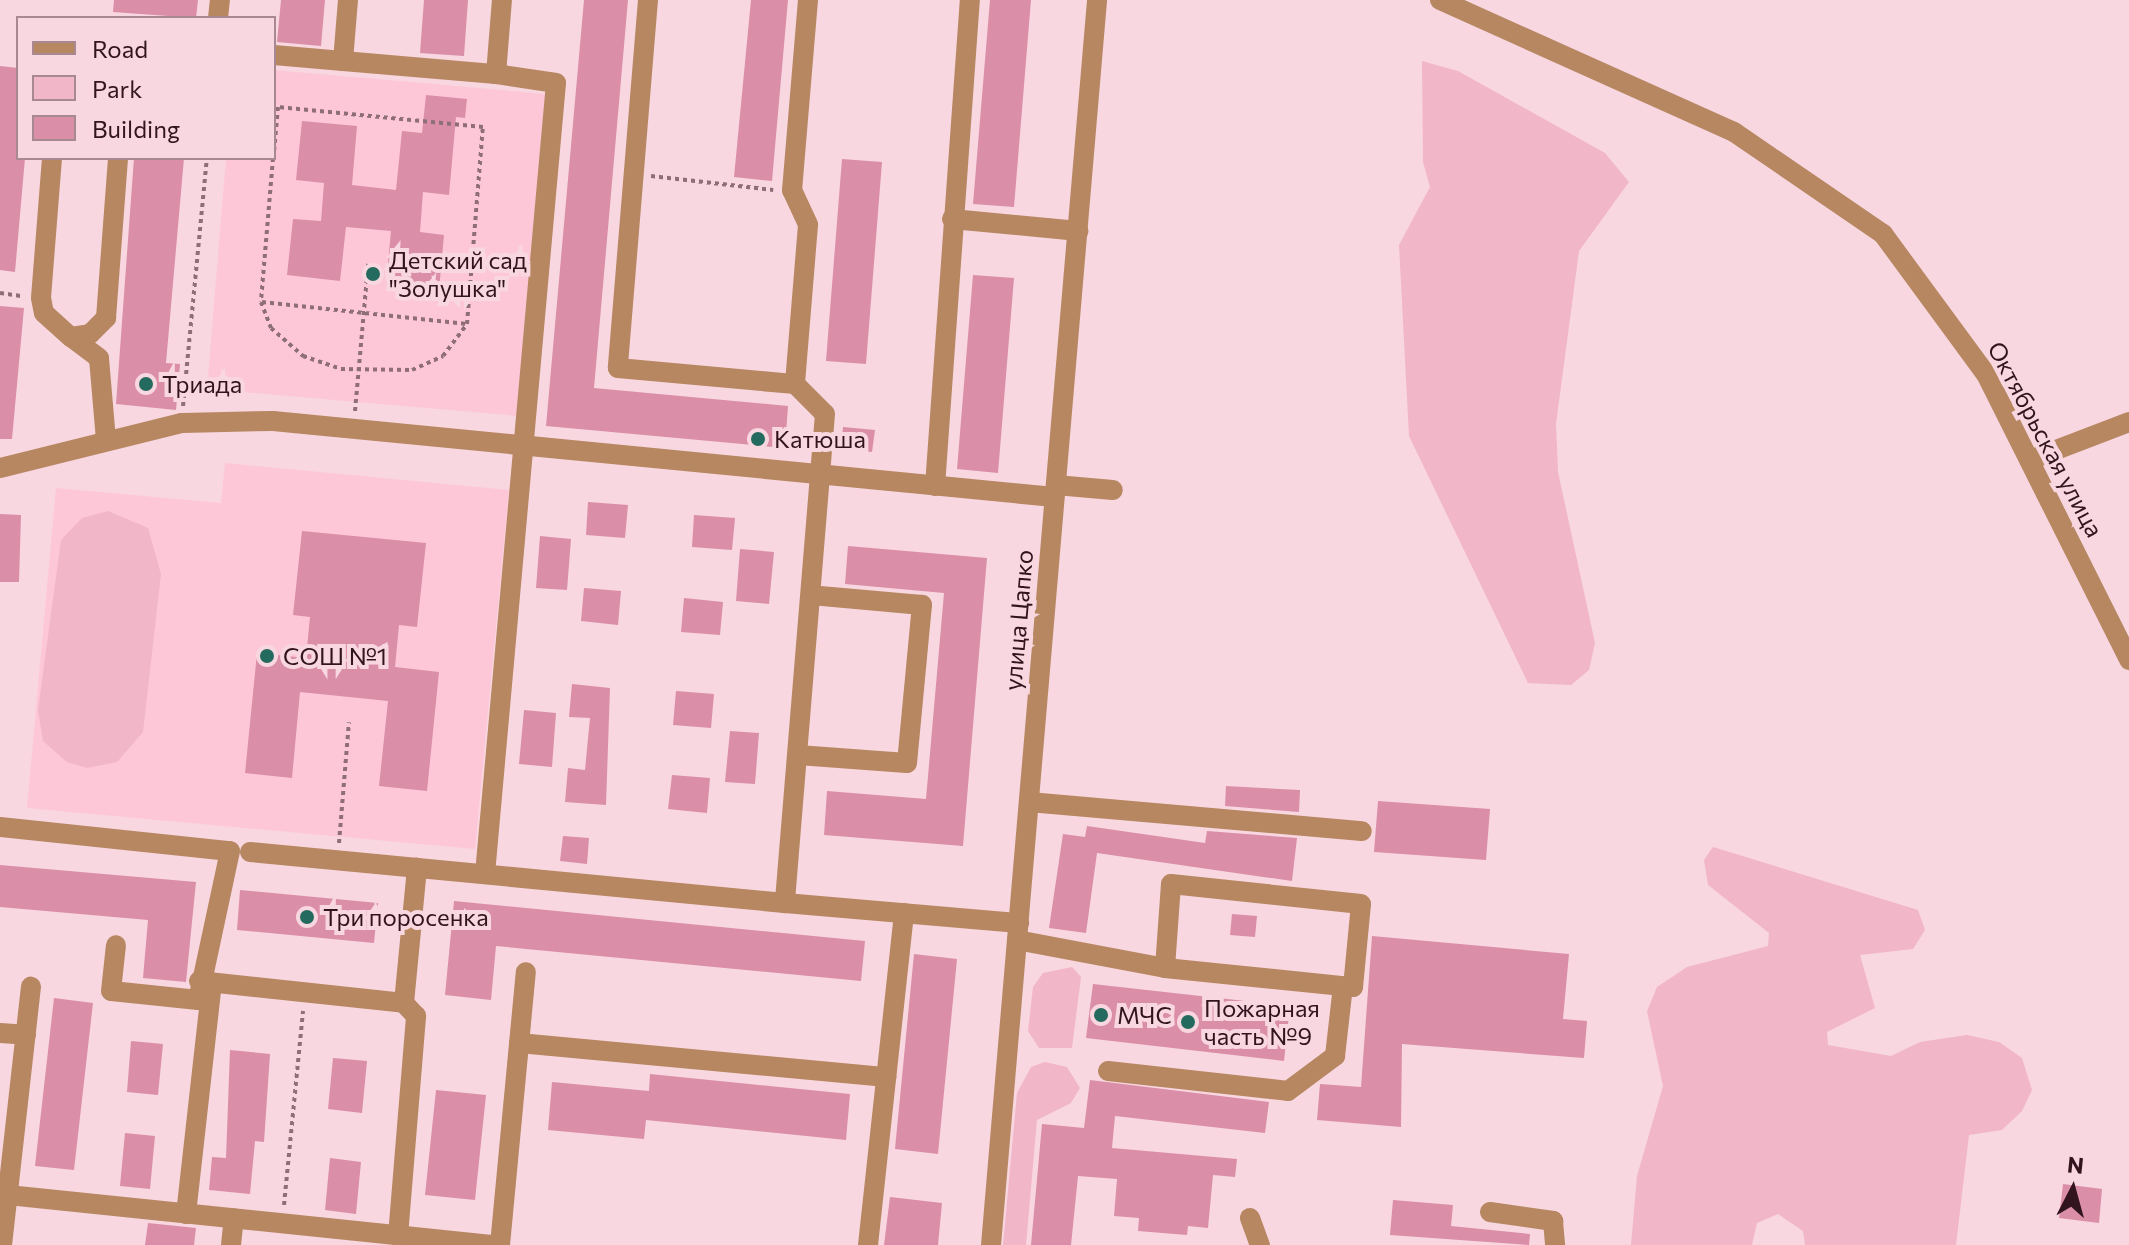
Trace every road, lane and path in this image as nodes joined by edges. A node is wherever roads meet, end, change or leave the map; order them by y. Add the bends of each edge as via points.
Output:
1 (348, 0) edge
2 (502, 0) edge
3 (648, 0) edge
4 (808, 0) edge
5 (970, 0) edge
6 (1097, 0) edge
7 (1440, 0) edge
8 (276, 55) edge
9 (343, 61) junction
10 (496, 74) junction
11 (276, 131) edge
12 (52, 160) edge
13 (118, 160) edge
14 (207, 160) edge
15 (274, 160) edge
16 (632, 174) junction
17 (792, 190) junction
18 (952, 219) junction
19 (1078, 231) junction
20 (368, 264) dead end
21 (261, 302) junction
22 (364, 314) junction
23 (467, 324) junction
24 (71, 337) junction
25 (359, 372) junction
26 (795, 384) junction
27 (2129, 422) edge
28 (182, 423) junction
29 (352, 425) junction
30 (106, 440) junction
31 (525, 447) junction
32 (2030, 460) junction
33 (0, 468) edge
34 (822, 473) junction
35 (935, 486) junction
36 (1113, 490) dead end
37 (1055, 491) junction
38 (811, 595) junction
39 (2129, 660) edge
40 (349, 722) dead end
41 (798, 755) junction
42 (1029, 802) junction
43 (0, 827) edge
44 (1362, 831) dead end
45 (250, 852) dead end
46 (337, 860) junction
47 (417, 868) junction
48 (485, 874) junction
49 (785, 903) junction
50 (904, 913) junction
51 (1018, 932) junction
52 (116, 945) dead end
53 (1165, 968) junction
54 (526, 972) dead end
55 (206, 982) junction
56 (1343, 986) junction
57 (31, 987) dead end
58 (305, 992) junction
59 (404, 1003) junction
60 (0, 1033) edge
61 (26, 1035) junction
62 (519, 1043) junction
63 (1108, 1071) dead end
64 (886, 1077) junction
65 (8, 1195) junction
66 (1490, 1212) dead end
67 (186, 1214) junction
68 (234, 1218) junction
69 (1250, 1218) dead end
70 (282, 1223) junction
71 (398, 1236) junction
72 (444, 1242) edge
73 (2, 1245) edge
74 (231, 1245) edge
75 (491, 1245) edge
76 (500, 1245) edge
77 (868, 1245) edge
78 (991, 1245) edge
79 (1260, 1245) edge
80 (1555, 1245) edge

1 - 9 street
2 - 10 street
3 - 16 street
4 - 17 street
5 - 18 street
6 - 19 street, улица Цапко
7 - 32 street, Октябрьская улица via 1734,132 1883,234 1986,374
8 - 9 street
9 - 10 street
10 - 31 street via 556,83
11 - 23 path via 278,107 483,127
12 - 24 street via 41,298 44,313
13 - 24 street via 106,318 90,334
14 - 28 path
15 - 21 path
16 - 17 path
16 - 26 street via 618,368
17 - 26 street via 808,225
18 - 19 street
18 - 35 street
19 - 37 street, улица Цапко
20 - 22 path
21 - 22 path
21 - 25 path via 271,328 292,349
22 - 23 path
22 - 25 path
23 - 25 path via 429,363
24 - 30 street via 99,358
25 - 29 path
26 - 34 street via 825,414
27 - 32 street
28 - 29 street
28 - 30 street
29 - 31 street
30 - 33 street
31 - 34 street
31 - 48 street
32 - 39 street, Октябрьская улица
34 - 35 street
34 - 38 street
35 - 37 street
36 - 37 street
37 - 42 street, улица Цапко
38 - 41 street
38 - 41 street via 922,605 907,763
40 - 46 path
41 - 49 street
42 - 44 street
42 - 51 street, улица Цапко
43 - 55 street via 230,851
45 - 46 street
46 - 47 street
47 - 48 street
47 - 59 street
48 - 49 street
49 - 50 street
50 - 51 street
50 - 64 street
51 - 53 street
51 - 78 street, улица Цапко
52 - 55 street via 111,991 198,1000
53 - 56 street
53 - 56 street via 1171,884 1361,904 1353,987
54 - 62 street
55 - 58 street
55 - 67 street
56 - 63 street via 1335,1056 1288,1091
57 - 61 street
58 - 59 street
58 - 70 path
59 - 71 street via 416,1016
60 - 61 street
61 - 65 street
62 - 64 street
62 - 76 street
64 - 77 street
65 - 67 street
65 - 73 street
66 - 80 street via 1553,1221
67 - 68 street
68 - 70 street
68 - 74 street
69 - 79 street
70 - 71 street
71 - 72 street
72 - 75 street

